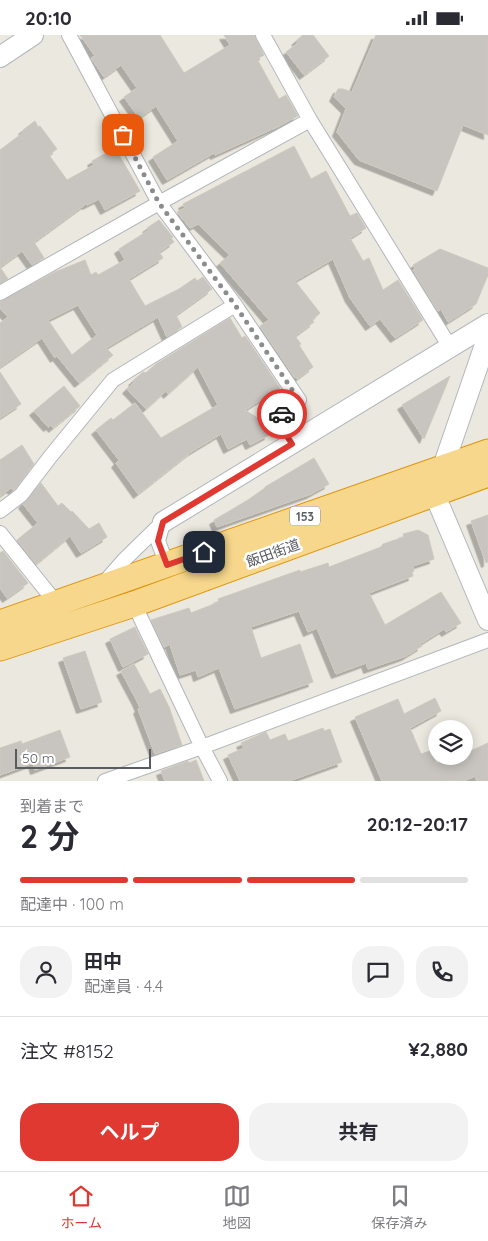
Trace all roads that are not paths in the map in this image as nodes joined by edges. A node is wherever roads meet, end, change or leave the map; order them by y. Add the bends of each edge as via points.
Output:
1 (33, 35) edge
2 (69, 35) edge
3 (264, 35) edge
4 (0, 57) edge
5 (310, 120) junction
6 (159, 203) junction
7 (0, 293) edge
8 (235, 305) junction
9 (488, 324) edge
10 (488, 336) edge
11 (450, 347) junction
12 (292, 444) junction
13 (488, 453) edge
14 (444, 467) junction
15 (488, 474) edge
16 (434, 493) junction
17 (0, 511) edge
18 (163, 522) junction
19 (0, 533) edge
20 (167, 565) junction
21 (98, 589) junction
22 (57, 604) junction
23 (134, 604) junction
24 (488, 620) edge
25 (0, 623) edge
26 (488, 640) edge
27 (0, 648) edge
28 (202, 747) junction
29 (105, 781) edge
30 (220, 781) edge

1 - 4 street
2 - 6 street
3 - 5 street
5 - 6 street
5 - 11 street
6 - 7 street
6 - 8 street
8 - 12 street via 299,400 276,419
8 - 17 street via 113,380 21,495
9 - 11 street
10 - 14 street
11 - 12 street
12 - 18 street
13 - 14 highway, 飯田街道 / 153
14 - 16 street
14 - 20 highway, 飯田街道 / 153
15 - 16 highway, 飯田街道 / 153
16 - 23 highway, 飯田街道 / 153
16 - 24 street
18 - 20 street via 158,541
18 - 21 street
19 - 22 street
20 - 21 highway, 飯田街道 / 153
21 - 22 highway, 飯田街道 / 153
22 - 25 highway, 飯田街道 / 153
23 - 27 highway, 飯田街道 / 153
23 - 28 street
26 - 28 street
28 - 29 street
28 - 30 street

